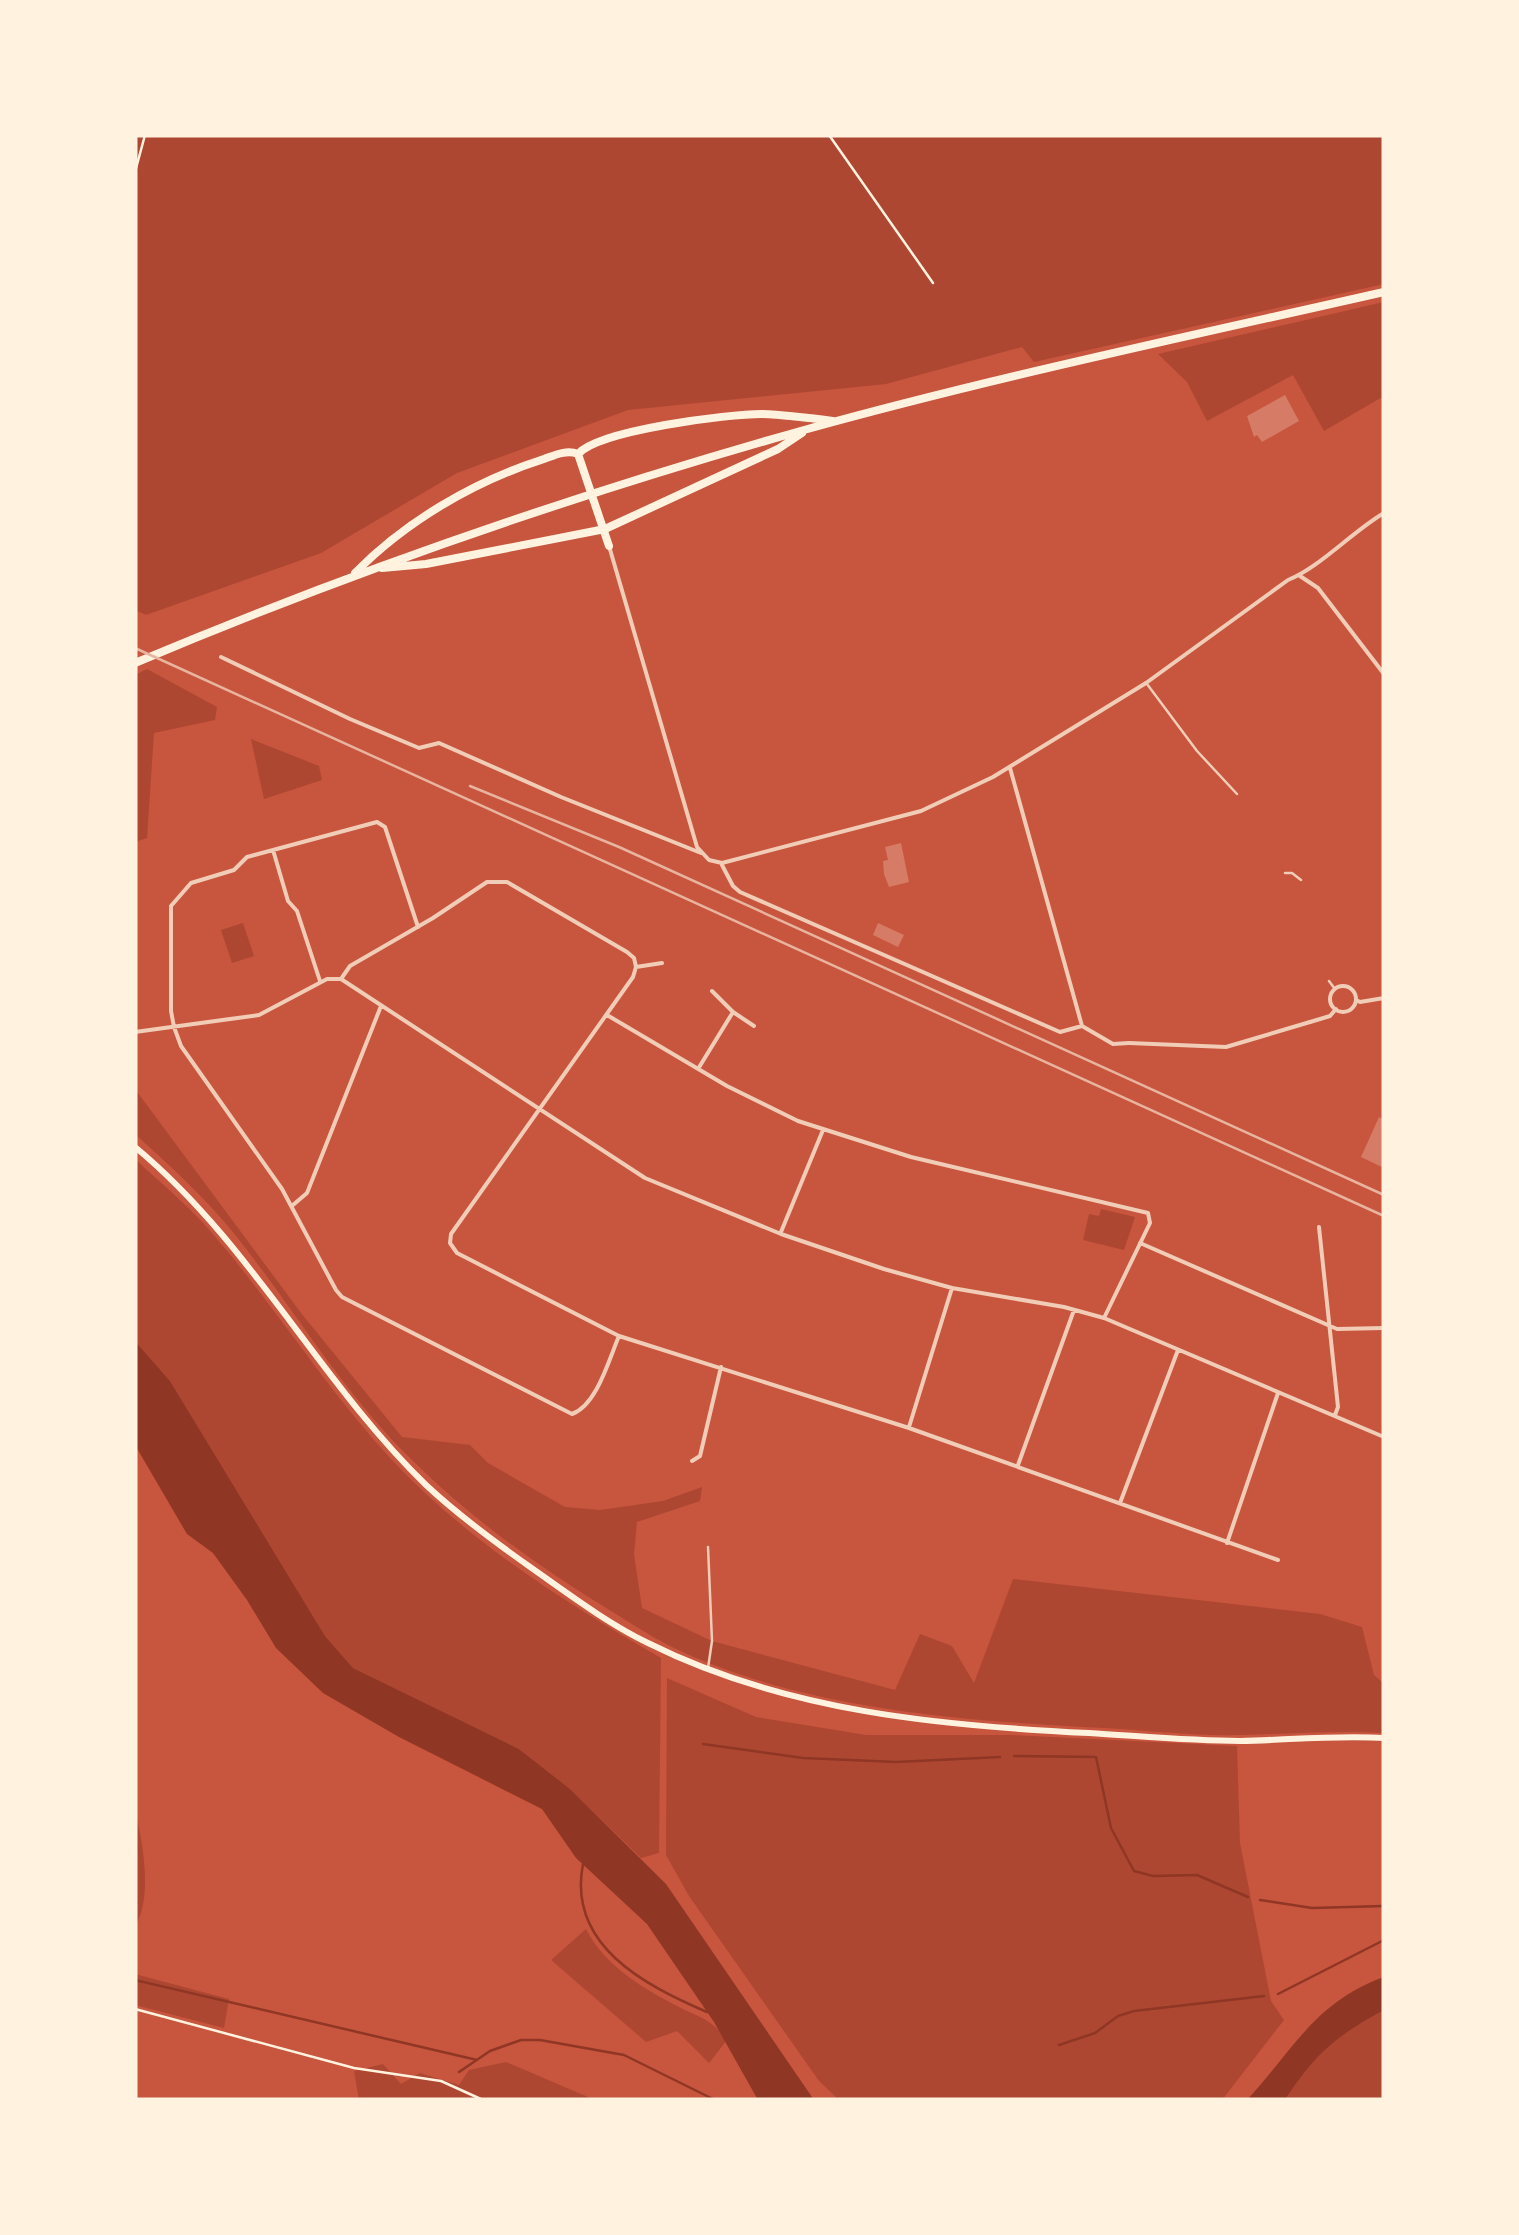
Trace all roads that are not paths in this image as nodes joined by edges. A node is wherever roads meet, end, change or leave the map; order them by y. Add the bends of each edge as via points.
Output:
1 (1384, 292) edge
2 (838, 421) junction
3 (807, 430) junction
4 (578, 454) junction
5 (1384, 512) edge
6 (604, 529) junction
7 (609, 546) joint
8 (368, 570) junction
9 (352, 576) junction
10 (1300, 576) junction
11 (221, 657) dead end
12 (135, 663) edge
13 (1384, 674) edge
14 (1146, 683) junction
15 (1010, 768) junction
16 (1237, 794) dead end
17 (273, 850) junction
18 (701, 853) junction
19 (722, 863) junction
20 (1285, 873) dead end
21 (1301, 880) dead end
22 (418, 926) junction
23 (662, 964) dead end
24 (636, 967) junction
25 (1348, 977) dead end
26 (340, 979) junction
27 (321, 982) junction
28 (1329, 982) dead end
29 (1346, 986) junction
30 (1335, 989) junction
31 (712, 992) dead end
32 (1384, 998) edge
33 (1356, 1000) junction
34 (381, 1006) junction
35 (1336, 1009) junction
36 (733, 1012) junction
37 (606, 1016) junction
38 (174, 1026) junction
39 (754, 1026) dead end
40 (1082, 1026) junction
41 (135, 1032) edge
42 (698, 1069) junction
43 (539, 1111) junction
44 (824, 1130) junction
45 (135, 1148) edge
46 (292, 1206) junction
47 (1319, 1226) dead end
48 (781, 1234) junction
49 (1140, 1243) junction
50 (952, 1288) junction
51 (1074, 1310) junction
52 (1104, 1318) junction
53 (1332, 1325) junction
54 (1384, 1328) edge
55 (620, 1336) junction
56 (1178, 1350) junction
57 (721, 1367) junction
58 (1278, 1392) junction
59 (1335, 1417) junction
60 (909, 1428) junction
61 (1384, 1438) edge
62 (692, 1461) dead end
63 (1018, 1465) junction
64 (1120, 1503) junction
65 (1227, 1543) junction
66 (708, 1547) dead end
67 (1278, 1560) dead end
68 (708, 1670) junction
69 (1384, 1738) edge

1 - 2 highway
2 - 3 highway
2 - 4 highway via 758,414 659,425
3 - 6 highway via 778,450
3 - 8 highway
4 - 6 highway
4 - 9 highway via 530,464 469,491 376,551
5 - 10 street
6 - 7 highway
6 - 8 highway
7 - 18 street
8 - 9 highway
9 - 12 highway
10 - 13 street via 1318,588
10 - 14 street
11 - 18 street via 419,748 439,743
14 - 15 street
14 - 16 lane
15 - 19 street via 920,811
15 - 40 street
17 - 22 street via 378,822
17 - 27 street
17 - 38 street via 195,880 175,899 169,915
18 - 19 street
19 - 40 street via 740,892 1060,1032
20 - 21 lane
22 - 24 street via 481,885 501,880 627,952
22 - 26 street via 350,966
23 - 24 street
24 - 37 street
25 - 29 street
26 - 27 street
26 - 34 street
27 - 38 street via 258,1016
28 - 30 lane
29 - 30 street
29 - 33 street
30 - 35 street via 1330,998
31 - 36 street
32 - 33 street
33 - 35 street via 1348,1010
34 - 43 street
34 - 46 street via 308,1193
35 - 40 street via 1226,1047 1113,1044
36 - 39 street
36 - 42 street
37 - 42 street
37 - 43 street
38 - 41 street
38 - 46 street via 180,1046
42 - 44 street
43 - 48 street via 645,1178
43 - 55 street via 450,1243
44 - 48 street
44 - 49 street via 912,1158 1143,1211 1150,1218
45 - 68 main road via 218,1229 368,1421 427,1485 597,1613
46 - 55 street via 342,1297 564,1412 576,1414 585,1406
47 - 53 street
48 - 50 street
49 - 52 street
49 - 53 street
50 - 51 street
50 - 60 street
51 - 52 street
51 - 63 street
52 - 56 street
53 - 54 street
53 - 59 street
55 - 57 street
56 - 58 street
56 - 64 street
57 - 60 street
57 - 62 street via 700,1456
58 - 59 street
58 - 65 street
59 - 61 street
60 - 63 street
63 - 64 street
64 - 65 street
65 - 67 street
66 - 68 lane
68 - 69 main road via 871,1713 1007,1729 1238,1740

